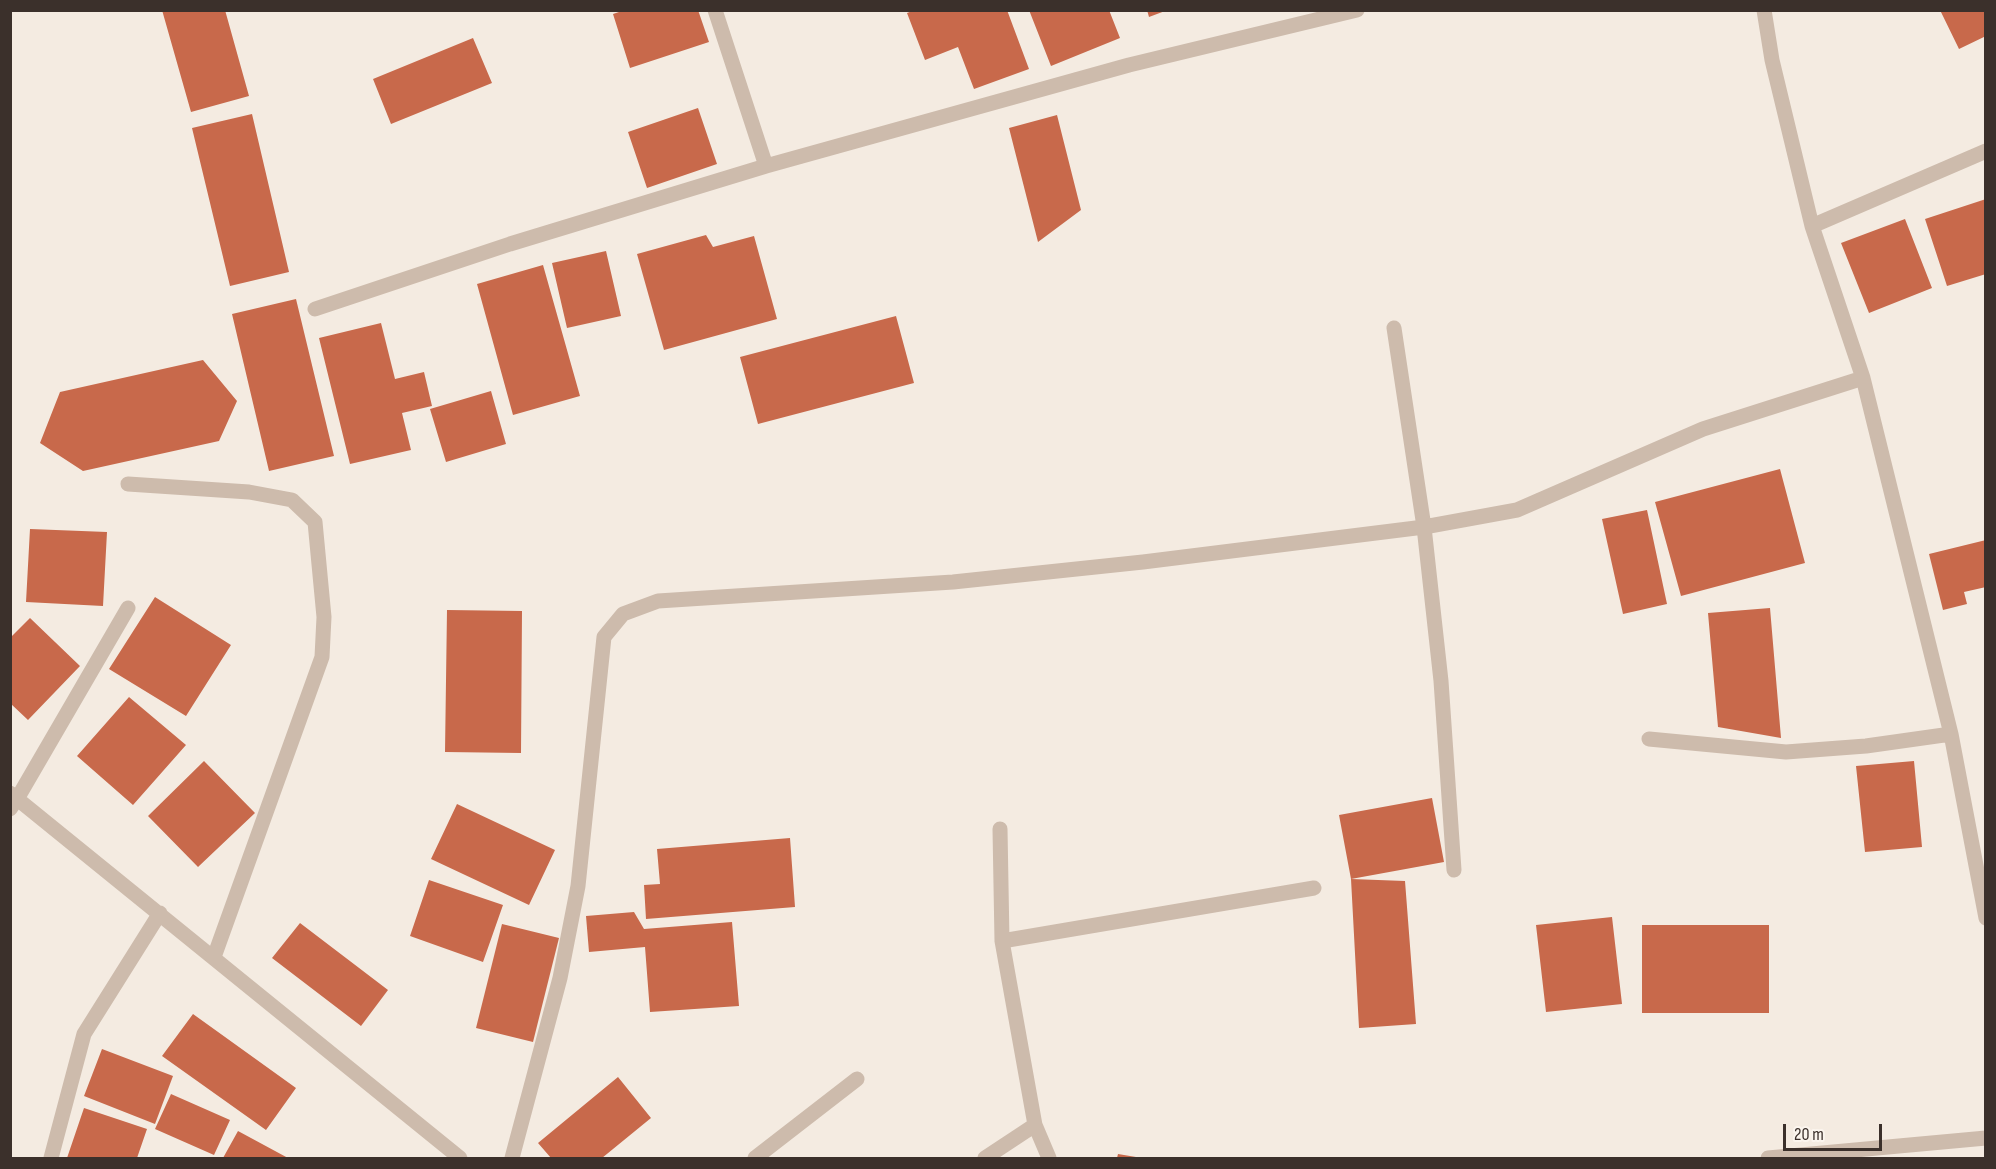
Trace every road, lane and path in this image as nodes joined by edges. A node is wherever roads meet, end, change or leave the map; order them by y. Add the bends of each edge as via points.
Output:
1 (715, 10) edge
2 (1358, 10) edge
3 (1764, 10) edge
4 (1986, 151) edge
5 (766, 166) junction
6 (1812, 226) junction
7 (315, 309) dead end
8 (1394, 328) dead end
9 (1863, 378) junction
10 (128, 484) dead end
11 (1424, 526) junction
12 (128, 608) dead end
13 (1952, 735) junction
14 (1649, 740) dead end
15 (13, 800) edge
16 (1000, 830) dead end
17 (1454, 870) dead end
18 (1314, 888) dead end
19 (160, 913) junction
20 (1986, 918) edge
21 (1002, 941) junction
22 (214, 957) junction
23 (857, 1079) dead end
24 (1035, 1125) junction
25 (1986, 1138) edge
26 (51, 1158) edge
27 (460, 1158) edge
28 (512, 1158) edge
29 (755, 1158) edge
30 (985, 1158) edge
31 (1049, 1158) edge
32 (1767, 1158) edge

1 - 5 street
2 - 5 street via 1129,65
3 - 6 street via 1772,60
4 - 6 street
5 - 7 street via 510,244
6 - 9 street
8 - 11 street
9 - 11 street via 1703,429 1517,510
9 - 13 street
10 - 22 street via 249,492 292,500 315,522 324,616 322,657
11 - 17 street via 1441,681
11 - 28 street via 953,582 658,601 623,614 604,637 578,886 560,978
12 - 15 street
13 - 14 street via 1786,752
13 - 20 street
15 - 19 street
16 - 21 street
18 - 21 street
19 - 22 street
19 - 26 street via 84,1034
21 - 24 street
22 - 27 street
23 - 29 street
24 - 30 street
24 - 31 street
25 - 32 street

